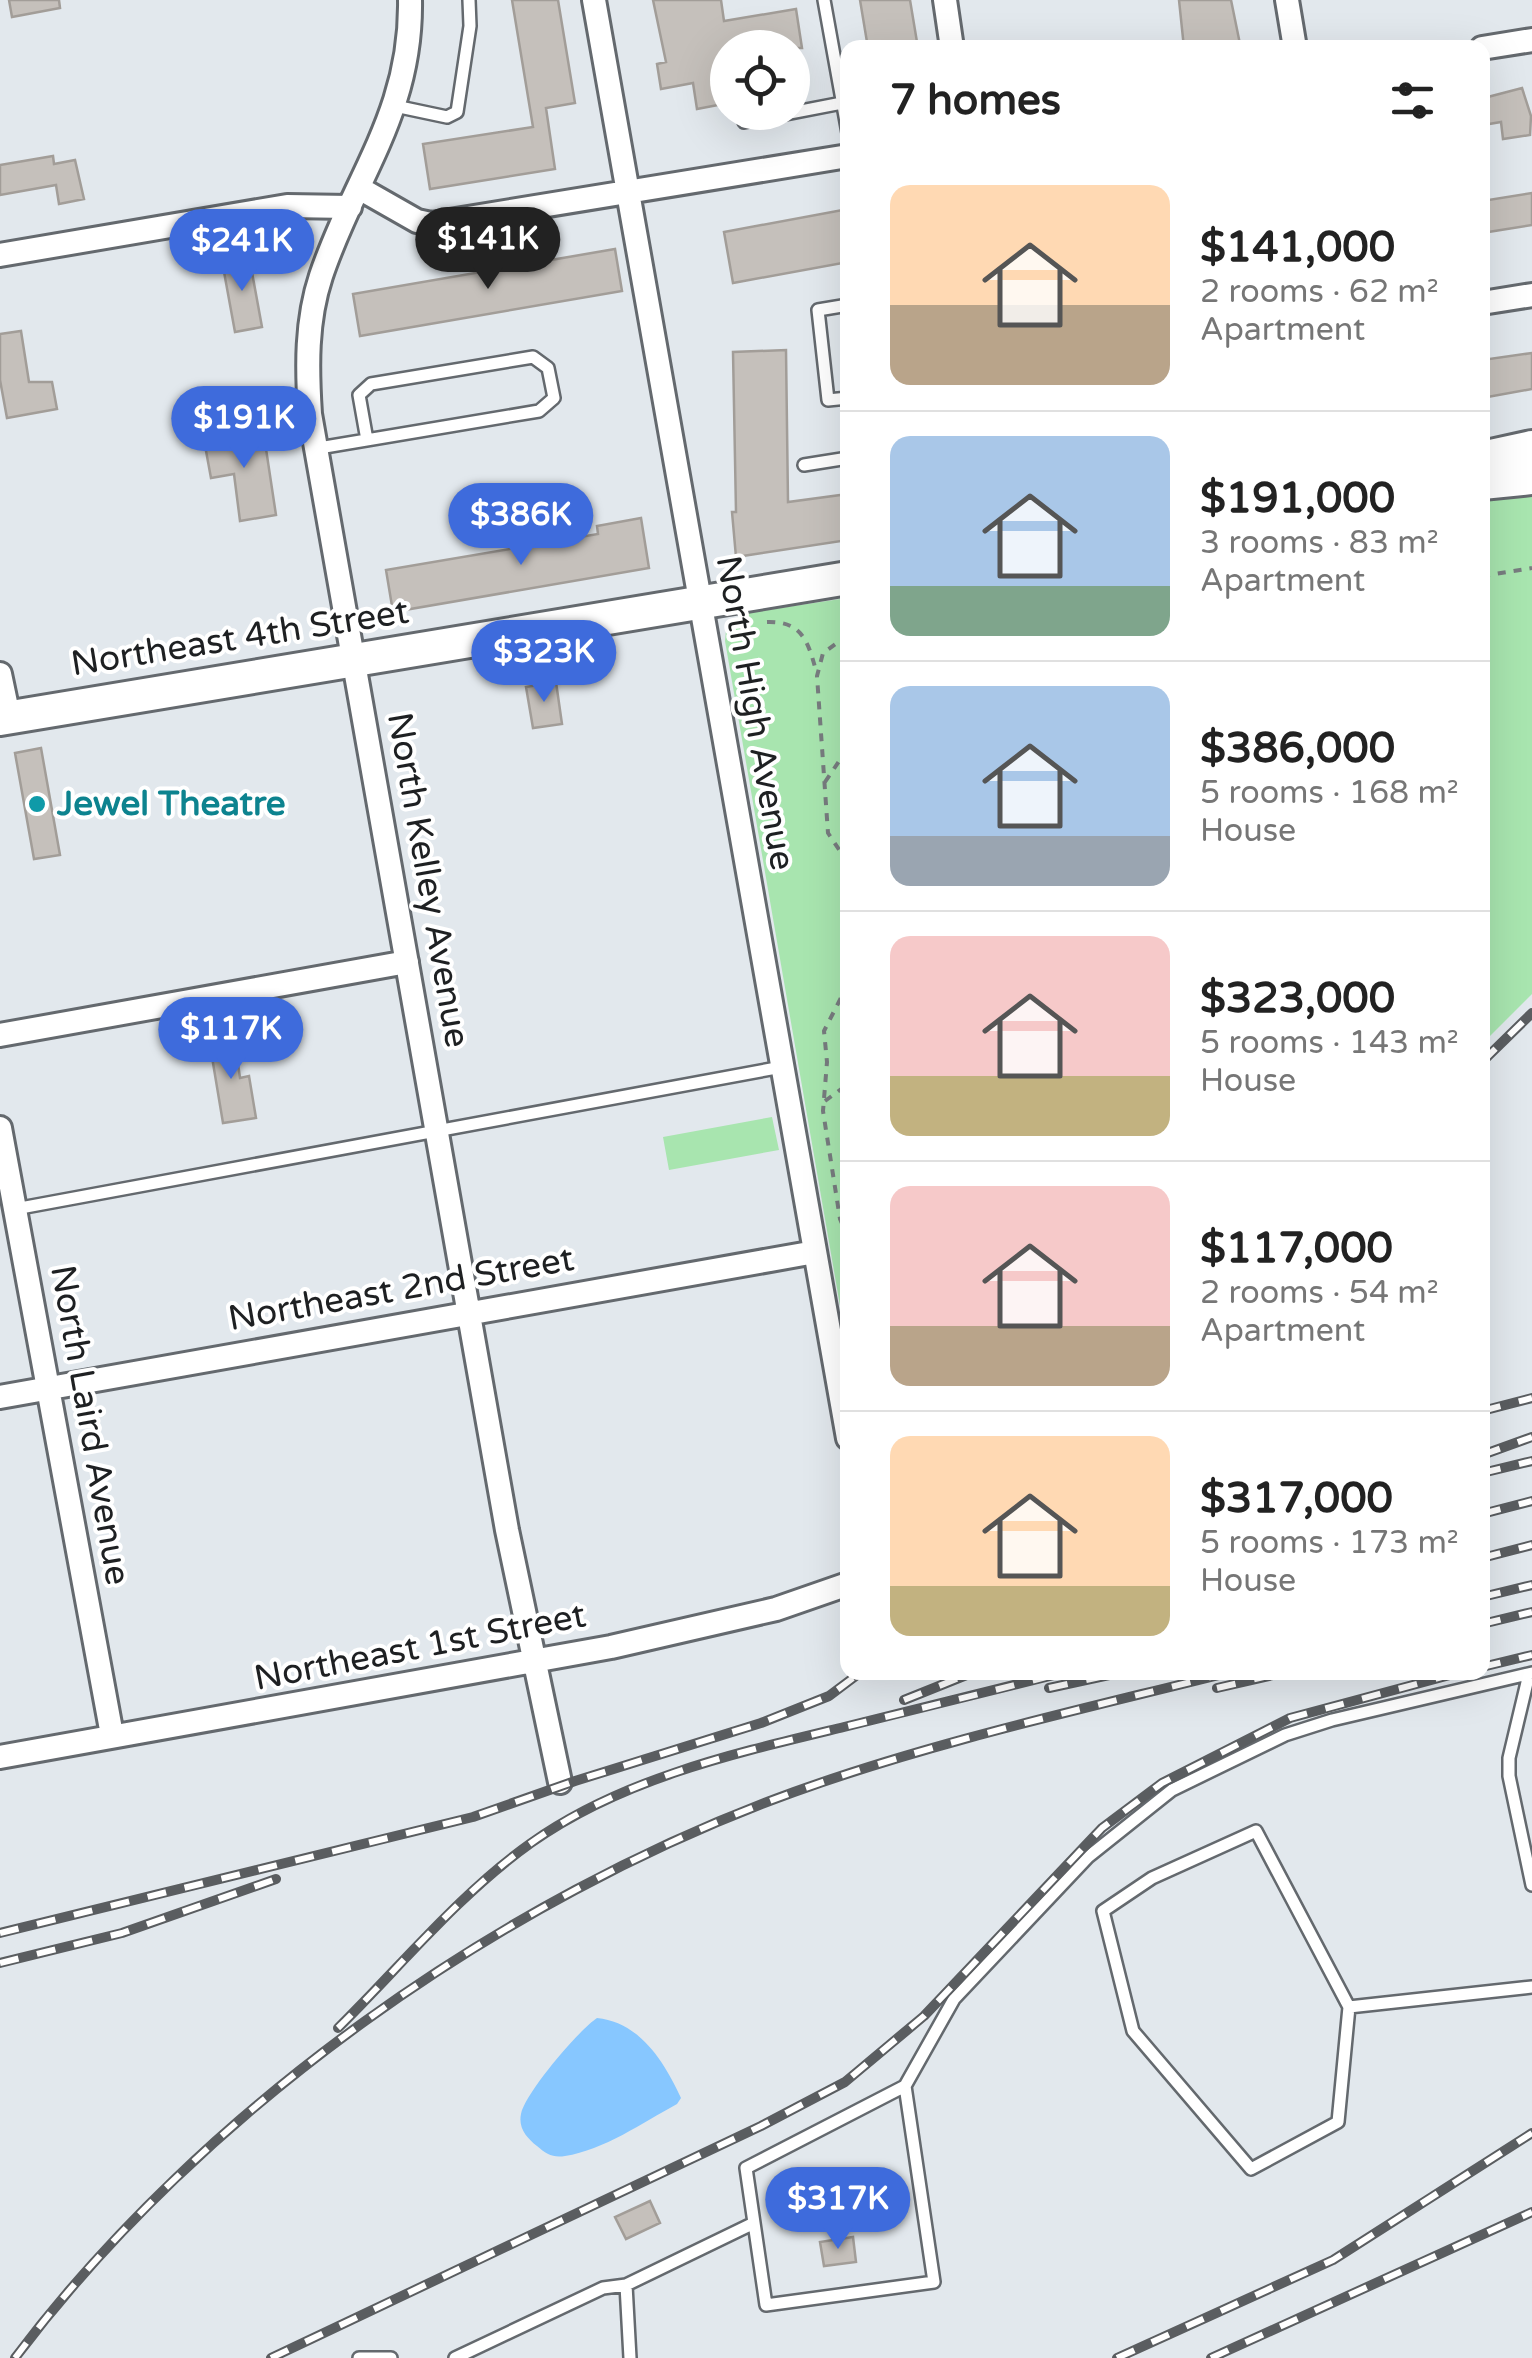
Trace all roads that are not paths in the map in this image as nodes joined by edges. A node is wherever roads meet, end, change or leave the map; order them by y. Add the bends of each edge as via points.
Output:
1 (410, 0) edge
2 (469, 0) edge
3 (594, 0) edge
4 (824, 0) edge
5 (944, 0) edge
6 (1287, 0) edge
7 (951, 40) edge
8 (1294, 40) edge
9 (1532, 40) edge
10 (1490, 47) edge
11 (840, 92) edge
12 (840, 103) edge
13 (395, 106) junction
14 (810, 109) edge
15 (840, 157) edge
16 (628, 192) junction
17 (354, 198) junction
18 (0, 255) edge
19 (1532, 294) edge
20 (1490, 302) edge
21 (840, 306) edge
22 (840, 399) edge
23 (367, 440) junction
24 (1532, 447) edge
25 (313, 448) junction
26 (1490, 456) edge
27 (840, 459) edge
28 (804, 465) dead end
29 (1532, 478) edge
30 (1490, 482) edge
31 (840, 579) edge
32 (700, 603) junction
33 (353, 660) junction
34 (0, 674) edge
35 (4, 718) edge
36 (407, 962) junction
37 (0, 1036) edge
38 (782, 1067) junction
39 (0, 1128) edge
40 (437, 1133) junction
41 (15, 1209) junction
42 (815, 1252) junction
43 (469, 1312) junction
44 (48, 1388) junction
45 (840, 1393) edge
46 (0, 1396) edge
47 (840, 1587) edge
48 (532, 1662) junction
49 (1530, 1674) edge
50 (112, 1735) junction
51 (0, 1757) edge
52 (560, 1782) dead end
53 (1532, 1885) edge
54 (1532, 1987) edge
55 (1349, 2007) junction
56 (906, 2086) junction
57 (754, 2223) junction
58 (626, 2285) junction
59 (358, 2358) edge
60 (391, 2358) edge
61 (455, 2358) edge
62 (630, 2358) edge

1 - 13 street, North Kelley Avenue via 407,58
2 - 13 lane via 458,112 435,116
3 - 16 street, North High Avenue
4 - 11 lane
5 - 7 street
6 - 8 street
9 - 10 street
12 - 14 lane
13 - 17 street, North Kelley Avenue
15 - 16 street
16 - 17 street via 431,224
16 - 32 street, North High Avenue
17 - 18 street
17 - 25 street, North Kelley Avenue via 320,278 311,322
19 - 20 street
21 - 22 lane via 818,310 828,400
23 - 23 lane via 539,410 554,398 548,368 532,357 371,384 359,395
23 - 25 lane
24 - 26 main road
25 - 33 street, North Kelley Avenue
27 - 28 lane
29 - 30 main road
31 - 32 main road, Northeast 4th Street
32 - 33 main road, Northeast 4th Street
32 - 38 street, North High Avenue
33 - 35 main road, Northeast 4th Street
33 - 36 street, North Kelley Avenue
34 - 35 street
36 - 37 street
36 - 40 street, North Kelley Avenue
38 - 40 lane
38 - 42 street, North High Avenue
39 - 41 street, North Laird Avenue
40 - 41 lane
40 - 43 street, North Kelley Avenue
41 - 44 street, North Laird Avenue
42 - 43 street, Northeast 2nd Street
42 - 45 street, North High Avenue
43 - 44 street, Northeast 2nd Street
43 - 48 street, North Kelley Avenue
44 - 46 street, Northeast 2nd Street
44 - 50 street, North Laird Avenue
47 - 48 street, Northeast 1st Street via 776,1609
48 - 50 street, Northeast 1st Street
48 - 52 street, North Kelley Avenue
49 - 53 lane via 1509,1776
49 - 56 lane via 1284,1734 1172,1790 1088,1857 954,1999
50 - 51 street, Northeast 1st Street
54 - 55 lane
55 - 55 lane via 1338,2122 1252,2169 1132,2031 1103,1911 1152,1878 1256,1830
56 - 57 lane via 746,2168
56 - 57 lane via 934,2282 766,2305
57 - 58 lane
58 - 61 lane via 604,2288
58 - 62 lane
59 - 60 lane

